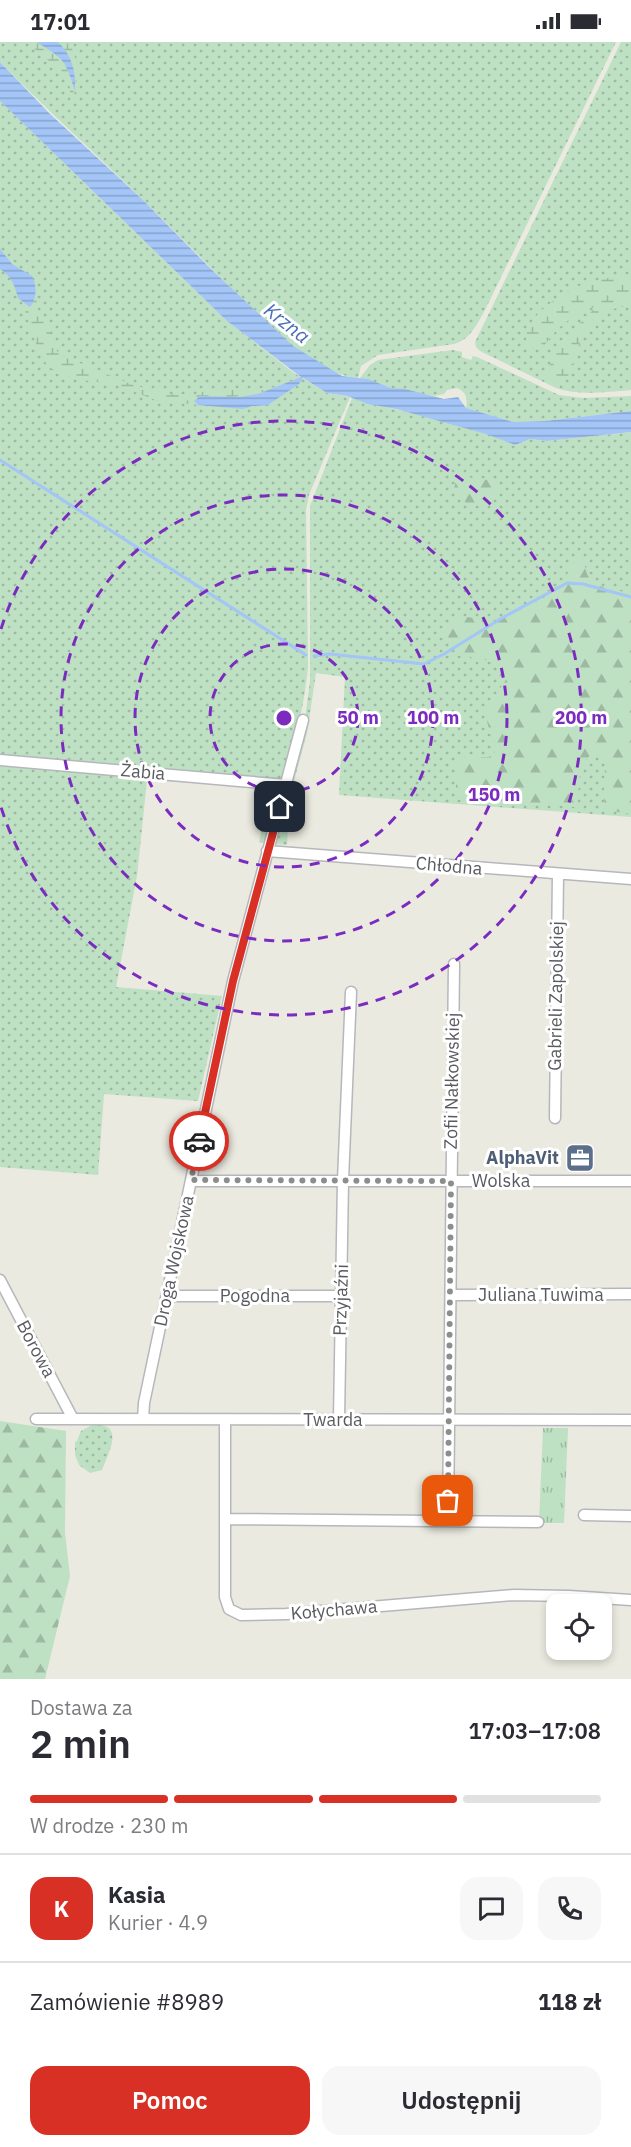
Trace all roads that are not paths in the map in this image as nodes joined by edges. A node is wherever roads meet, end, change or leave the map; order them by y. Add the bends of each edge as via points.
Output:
1 (303, 720) dead end
2 (0, 760) edge
3 (286, 785) junction
4 (267, 851) junction
5 (558, 874) junction
6 (631, 879) edge
7 (454, 964) dead end
8 (351, 992) dead end
9 (555, 1118) dead end
10 (191, 1180) junction
11 (342, 1180) junction
12 (451, 1181) junction
13 (631, 1181) edge
14 (0, 1280) edge
15 (631, 1294) edge
16 (451, 1295) junction
17 (167, 1296) junction
18 (342, 1296) junction
19 (36, 1419) dead end
20 (73, 1419) junction
21 (143, 1419) junction
22 (225, 1420) junction
23 (339, 1420) junction
24 (449, 1420) junction
25 (631, 1420) edge
26 (584, 1515) dead end
27 (631, 1516) edge
28 (225, 1520) junction
29 (448, 1521) junction
30 (538, 1522) dead end
31 (631, 1600) edge

1 - 3 street, Droga Wojskowa
2 - 3 street, Żabia
3 - 4 street, Droga Wojskowa
4 - 5 street, Chłodna
4 - 10 street, Droga Wojskowa via 233,981
5 - 6 street, Chłodna
5 - 9 street, Gabrieli Zapolskiej
7 - 12 street, Zofii Nałkowskiej
8 - 11 street, Przyjaźni
10 - 11 street, Wolska
10 - 17 street, Droga Wojskowa
11 - 12 street, Wolska
11 - 18 street, Przyjaźni
12 - 13 street, Wolska
12 - 16 street, Zofii Nałkowskiej
14 - 20 street, Borowa
15 - 16 street, Juliana Tuwima
16 - 24 street, Zofii Nałkowskiej
17 - 18 street, Pogodna
17 - 21 street, Droga Wojskowa
18 - 23 street, Przyjaźni
19 - 20 street, Twarda
20 - 21 street, Twarda
21 - 22 street, Twarda
22 - 23 street, Twarda
22 - 28 street, Kołychawa
23 - 24 street, Twarda
24 - 25 street, Twarda
24 - 29 street, Zofii Nałkowskiej
26 - 27 street
28 - 29 street
28 - 31 street, Kołychawa via 225,1601 232,1612 241,1615 514,1595
29 - 30 street

